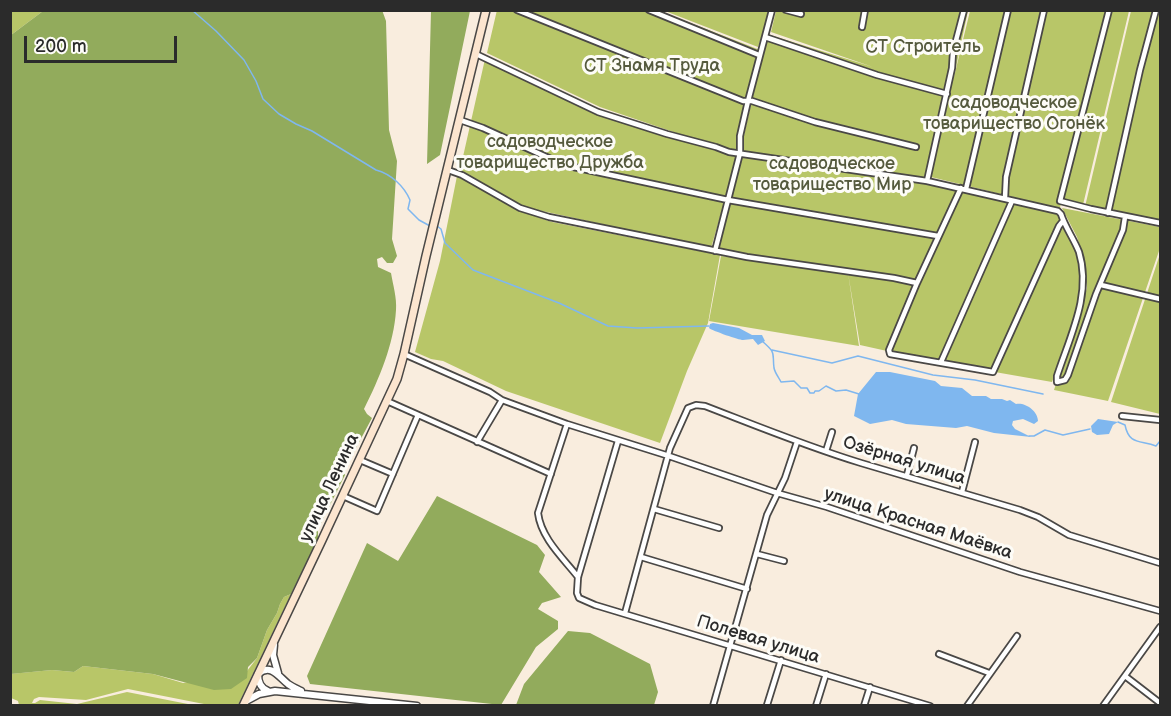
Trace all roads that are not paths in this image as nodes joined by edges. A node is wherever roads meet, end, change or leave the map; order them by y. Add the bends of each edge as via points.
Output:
1 (486, 10) edge
2 (518, 10) edge
3 (648, 10) edge
4 (772, 10) edge
5 (786, 10) edge
6 (865, 10) edge
7 (964, 10) edge
8 (1008, 10) edge
9 (1044, 10) edge
10 (1109, 10) edge
11 (1156, 10) edge
12 (801, 14) dead end
13 (862, 27) dead end
14 (765, 37) junction
15 (476, 54) junction
16 (759, 55) junction
17 (947, 94) junction
18 (748, 101) junction
19 (460, 120) junction
20 (916, 147) dead end
21 (740, 153) junction
22 (448, 170) junction
23 (927, 181) junction
24 (963, 188) junction
25 (1005, 198) junction
26 (728, 200) junction
27 (1012, 201) junction
28 (1108, 213) junction
29 (1125, 217) junction
30 (1063, 221) junction
31 (1161, 223) edge
32 (938, 236) junction
33 (715, 251) junction
34 (917, 283) junction
35 (1101, 285) junction
36 (1161, 299) edge
37 (404, 354) junction
38 (941, 362) junction
39 (502, 400) junction
40 (387, 401) junction
41 (418, 415) junction
42 (1122, 416) dead end
43 (1161, 420) edge
44 (567, 424) junction
45 (832, 432) dead end
46 (618, 441) junction
47 (477, 442) junction
48 (797, 442) junction
49 (975, 442) dead end
50 (914, 448) dead end
51 (826, 451) junction
52 (669, 456) junction
53 (360, 460) junction
54 (393, 474) junction
55 (551, 474) junction
56 (907, 475) junction
57 (962, 492) junction
58 (777, 493) junction
59 (343, 496) junction
60 (654, 509) junction
61 (719, 528) dead end
62 (757, 554) junction
63 (641, 557) junction
64 (784, 561) dead end
65 (1161, 563) edge
66 (578, 577) junction
67 (747, 589) junction
68 (1161, 611) edge
69 (625, 613) junction
70 (1161, 627) edge
71 (1017, 636) dead end
72 (274, 641) junction
73 (731, 645) junction
74 (939, 654) dead end
75 (781, 660) junction
76 (989, 673) junction
77 (258, 674) junction
78 (826, 674) junction
79 (1125, 676) junction
80 (281, 678) junction
81 (870, 687) junction
82 (268, 691) junction
83 (305, 693) junction
84 (244, 703) edge
85 (913, 703) edge
86 (1161, 703) edge
87 (417, 705) edge
88 (713, 705) edge
89 (767, 705) edge
90 (816, 705) edge
91 (864, 705) edge
92 (930, 705) edge
93 (967, 705) edge
94 (1103, 705) edge

1 - 15 main road, улица Ленина
2 - 18 street
3 - 16 street
4 - 14 street
5 - 12 street
6 - 13 street
7 - 17 street
8 - 24 street
9 - 25 street via 1006,177
10 - 28 street via 1060,201
11 - 28 street
14 - 16 street
14 - 17 street
15 - 19 main road, улица Ленина
15 - 21 street via 598,112
16 - 18 street
17 - 23 street
18 - 20 street
18 - 21 street
19 - 22 main road, улица Ленина
19 - 26 street via 564,165
21 - 23 street
21 - 26 street
22 - 33 street via 530,212
22 - 37 main road, улица Ленина
23 - 24 street
24 - 25 street
24 - 32 street
25 - 27 street
26 - 32 street
26 - 33 street
27 - 30 street via 1058,211
27 - 38 street
28 - 29 street
29 - 31 street
29 - 35 street
30 - 35 street via 1079,254 1084,287 1057,382 1068,375
30 - 38 street via 995,371
32 - 34 street
33 - 34 street
34 - 38 street via 889,352
35 - 36 street
37 - 39 street, улица Красная Маёвка
37 - 40 main road, улица Ленина
39 - 44 street, улица Красная Маёвка
39 - 47 street
40 - 41 street
40 - 53 main road, улица Ленина
41 - 47 street
41 - 54 street
42 - 43 street
44 - 46 street, улица Красная Маёвка
44 - 55 street
45 - 51 street
46 - 52 street, улица Красная Маёвка
46 - 66 street
47 - 55 street
48 - 51 street, Озёрная улица
48 - 52 street, Озёрная улица via 696,405 684,414
48 - 58 street
49 - 57 street
50 - 56 street
51 - 56 street, Озёрная улица
52 - 58 street, улица Красная Маёвка
52 - 60 street
53 - 54 street
53 - 59 main road, улица Ленина
54 - 59 street via 377,511
55 - 66 street via 539,521 549,541
56 - 57 street, Озёрная улица
57 - 65 street, Озёрная улица via 1038,517 1069,535
58 - 62 street
58 - 68 street, улица Красная Маёвка via 1020,572
59 - 72 main road, улица Ленина
60 - 61 street
60 - 63 street
62 - 64 street
62 - 67 street
63 - 67 street
63 - 69 street
66 - 69 street, Полевая улица via 579,598
67 - 73 street
69 - 73 street, Полевая улица
70 - 79 street
71 - 76 street
72 - 77 main road, улица Ленина
72 - 80 street via 275,666
73 - 75 street, Полевая улица
73 - 88 street
74 - 76 street
75 - 78 street, Полевая улица
75 - 89 street
76 - 93 street
77 - 80 street via 272,669
77 - 82 street via 260,685
77 - 84 main road, улица Ленина
78 - 81 street, Полевая улица
78 - 90 street
79 - 86 street
79 - 94 street
80 - 83 street
81 - 85 street, Полевая улица
81 - 91 street
82 - 83 street
82 - 84 street
83 - 87 street
85 - 92 street, Полевая улица

